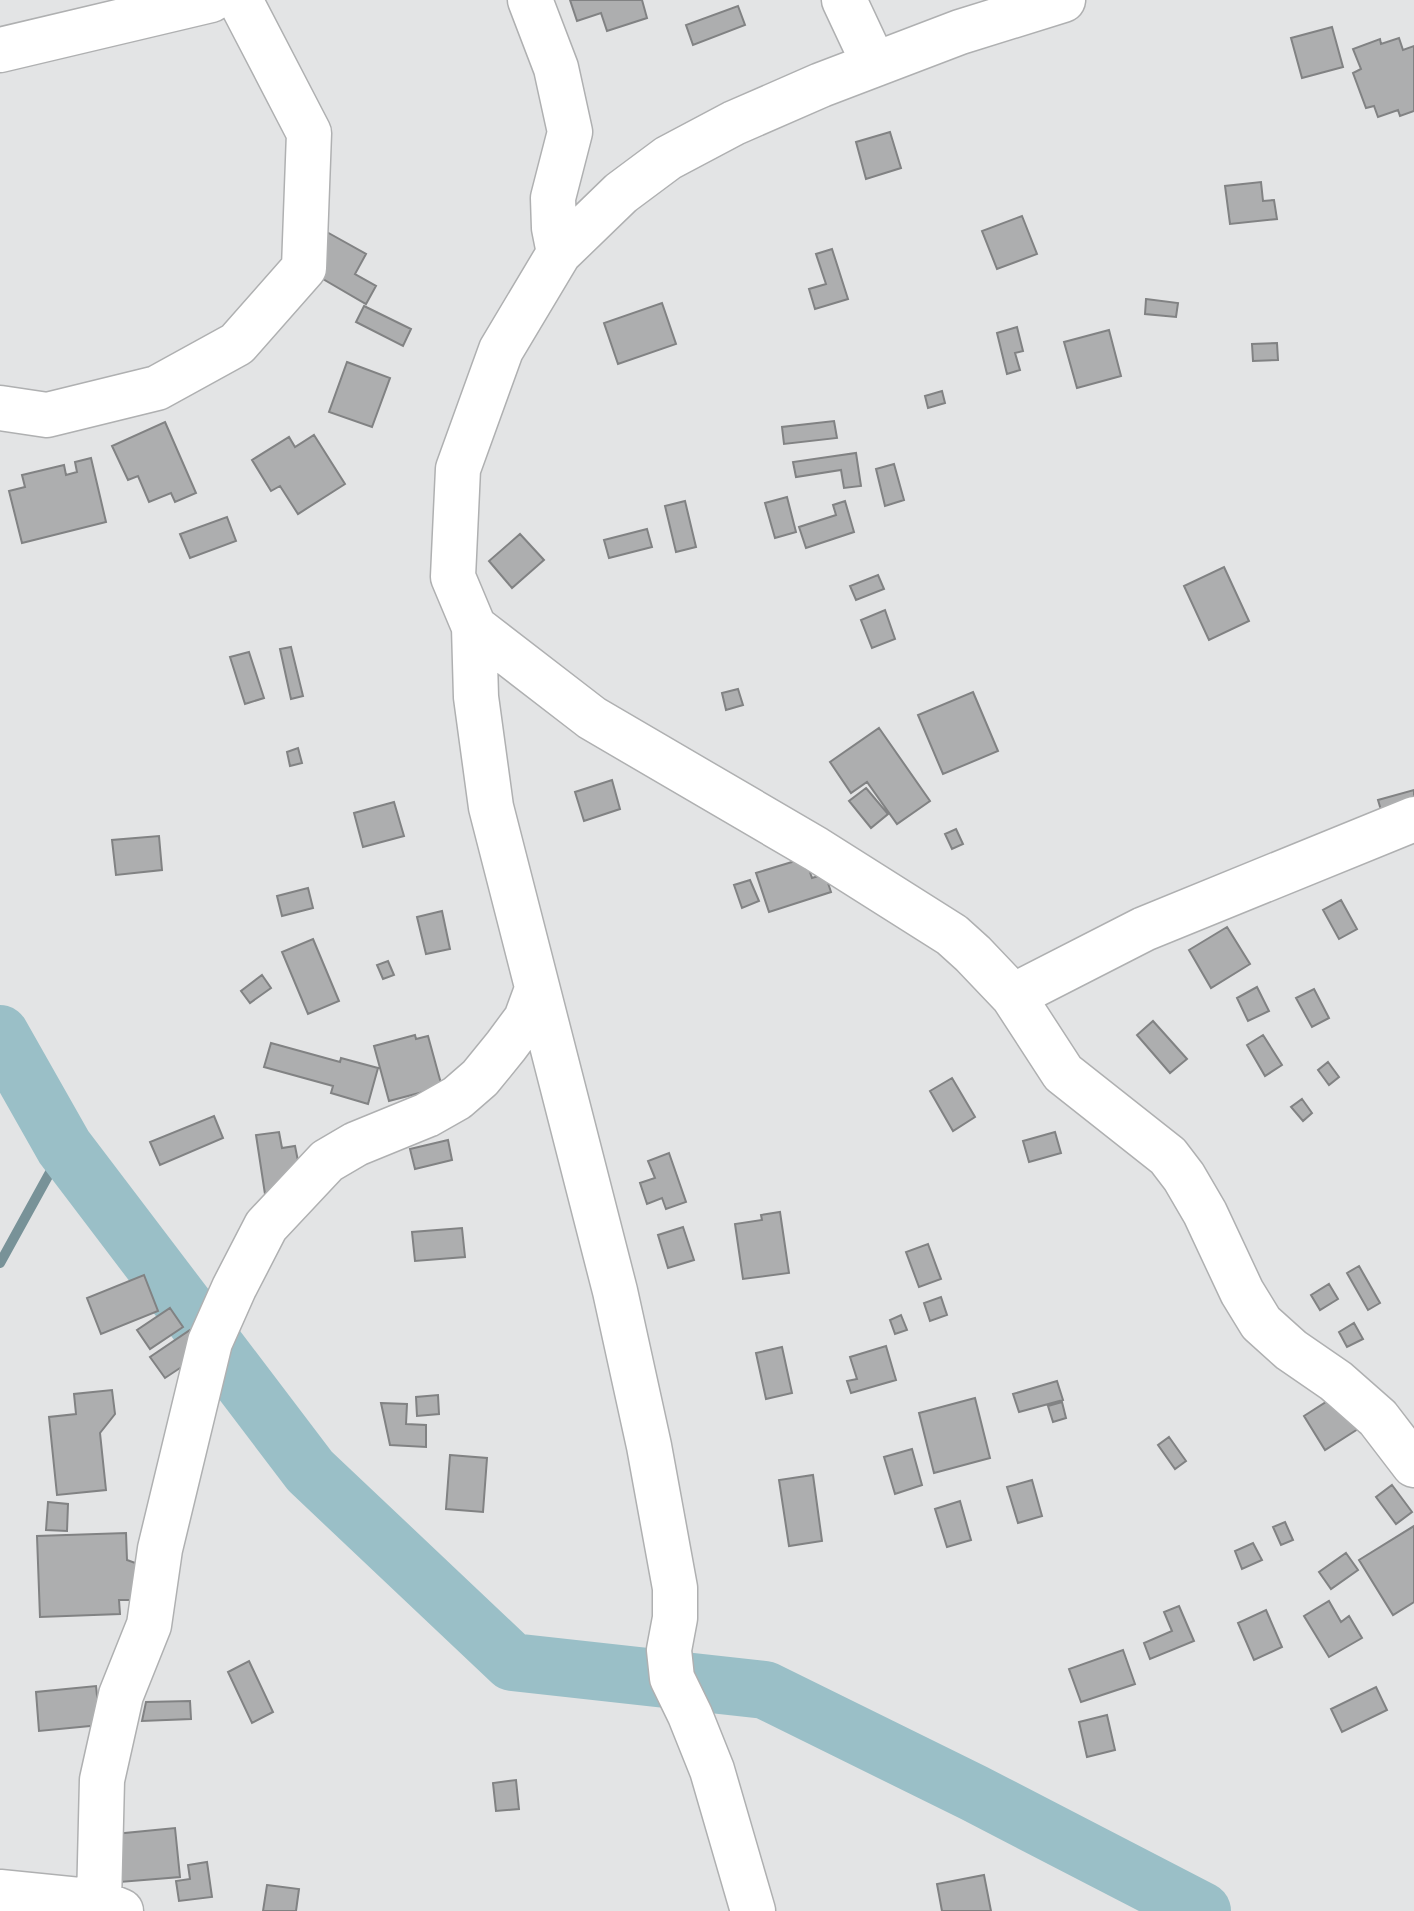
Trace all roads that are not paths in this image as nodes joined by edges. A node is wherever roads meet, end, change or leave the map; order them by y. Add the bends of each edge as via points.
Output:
1 (211, 0) edge
2 (240, 0) edge
3 (530, 0) edge
4 (844, 0) edge
5 (1063, 0) edge
6 (0, 50) edge
7 (874, 64) junction
8 (559, 253) junction
9 (0, 408) edge
10 (474, 627) junction
11 (1414, 819) edge
12 (537, 989) junction
13 (1013, 996) junction
14 (1414, 1465) edge
15 (0, 1892) edge
16 (110, 1907) edge
17 (753, 1911) edge

1 - 6 street
2 - 9 street via 309,133 304,268 237,344 157,388 47,415
3 - 8 street via 556,68 570,132 553,198
4 - 7 street
5 - 7 street
7 - 8 street via 734,123 668,158 621,193
8 - 10 street via 501,350 458,469 453,577
10 - 12 street via 476,697 491,807
10 - 13 street via 592,718 952,935
11 - 13 street via 1144,929
12 - 16 street via 526,1019 480,1078 457,1098 327,1161 266,1226 234,1288 210,1342 160,1549 149,1625 121,1695 102,1780
12 - 17 street via 649,1446 675,1588 672,1678 712,1770
13 - 14 street via 1063,1073 1168,1156 1184,1177 1261,1323 1378,1418
15 - 16 street

